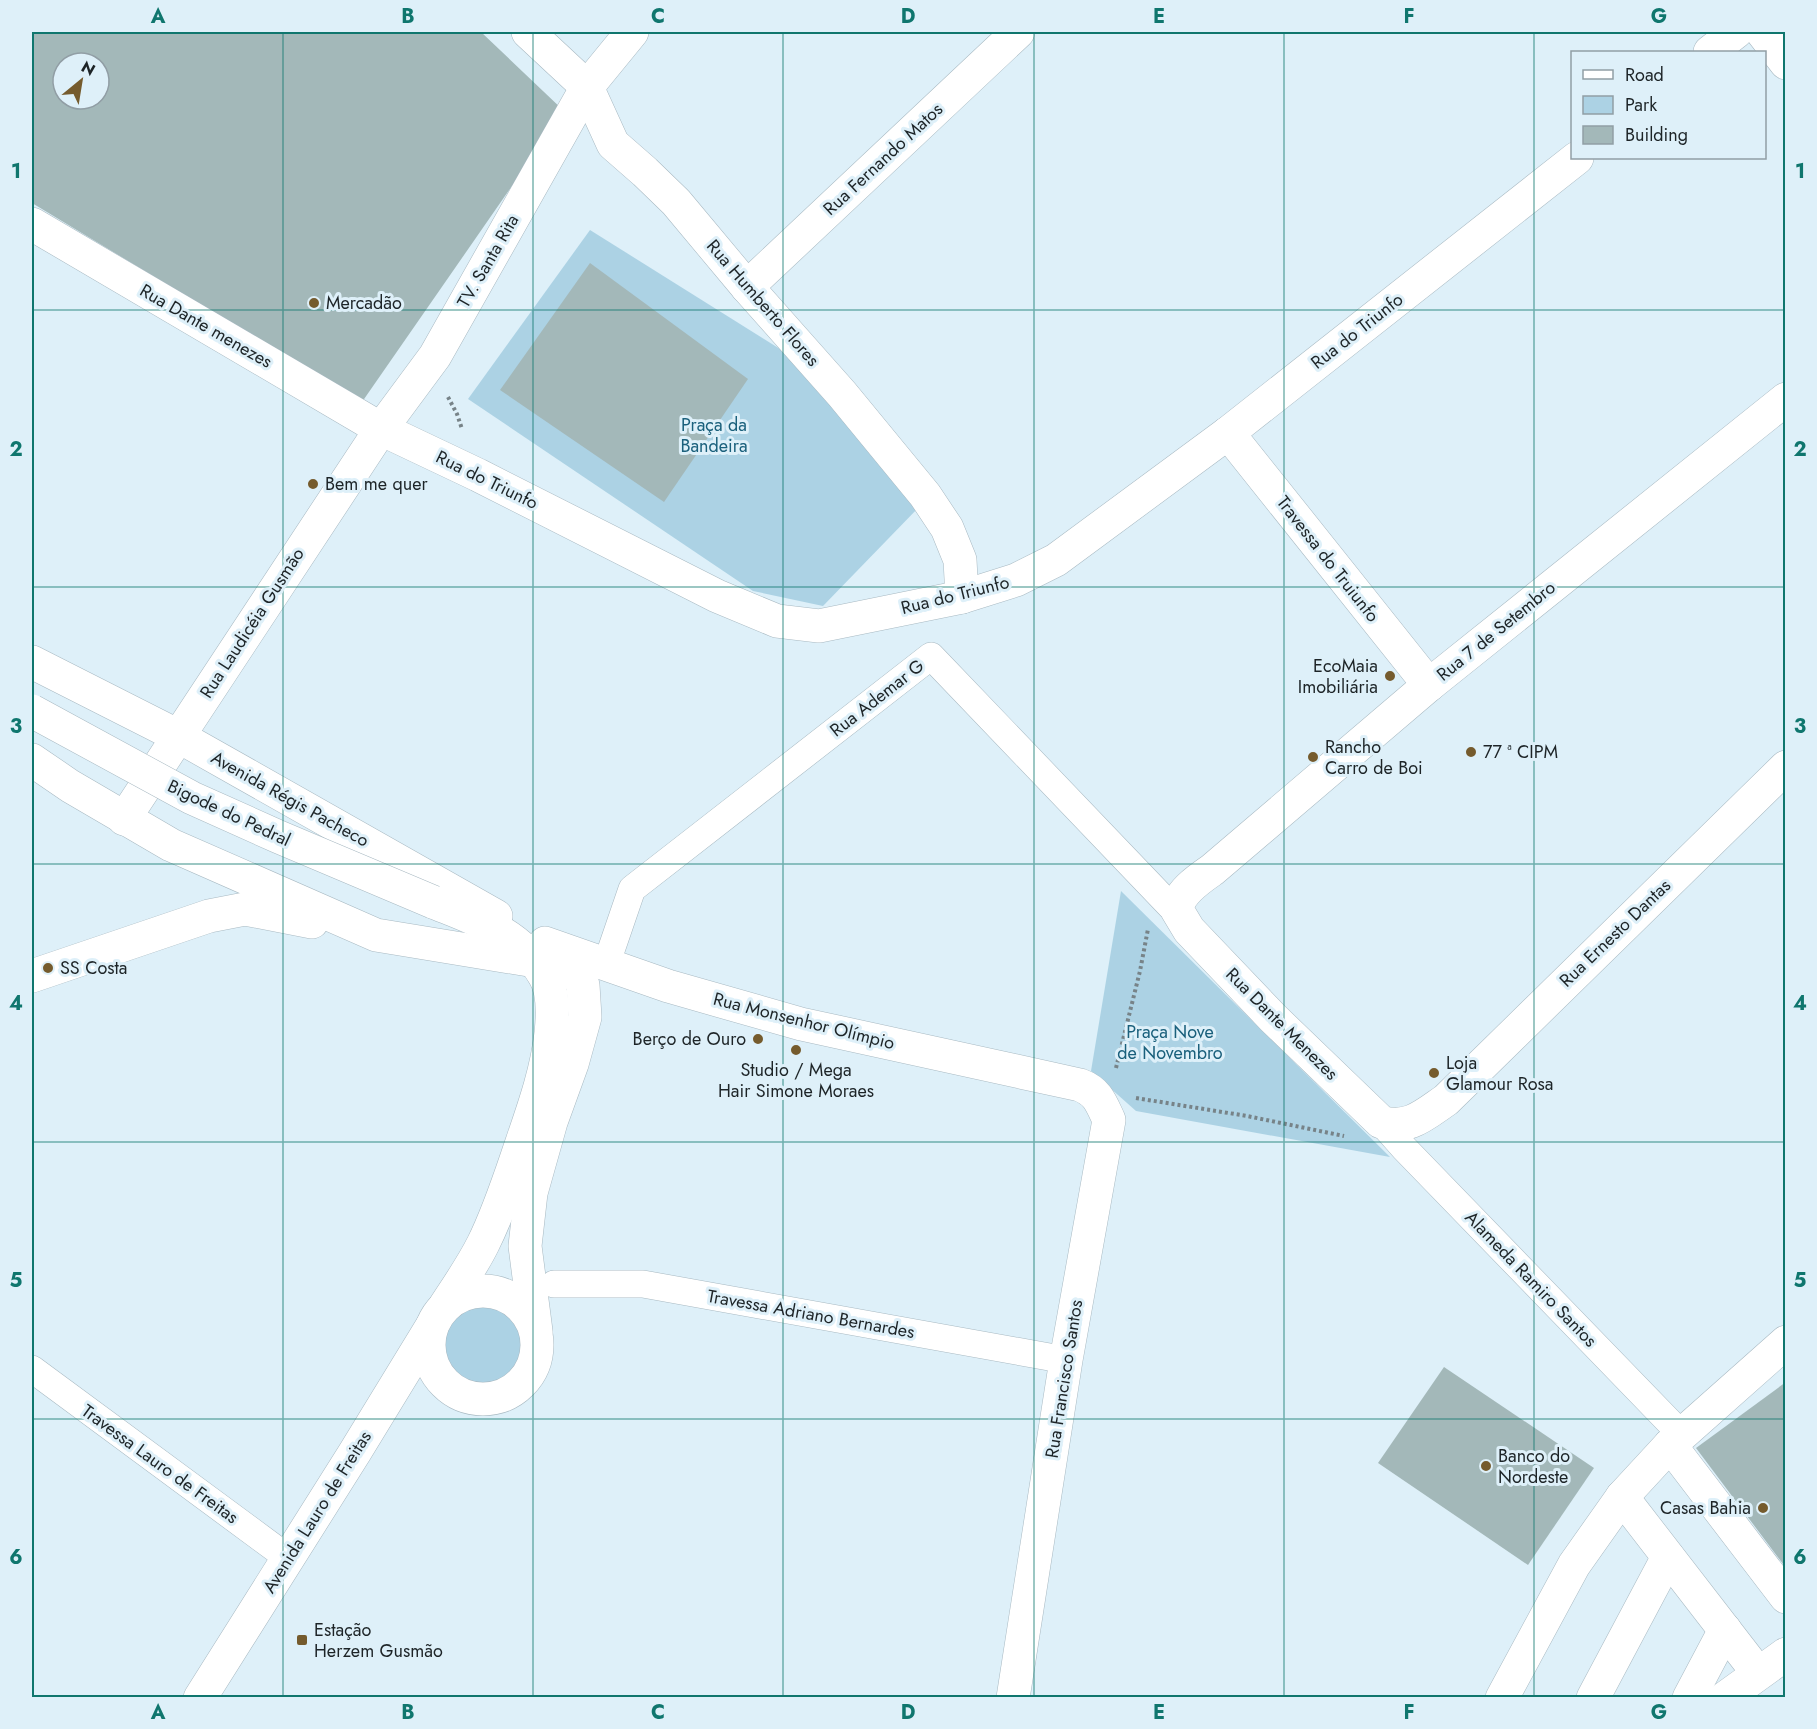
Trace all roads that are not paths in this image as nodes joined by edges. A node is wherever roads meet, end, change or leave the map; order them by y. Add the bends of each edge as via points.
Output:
1 (528, 32) edge
2 (632, 32) edge
3 (1018, 32) edge
4 (1736, 32) edge
5 (1762, 32) edge
6 (1711, 51) edge
7 (1785, 63) edge
8 (587, 87) junction
9 (1576, 159) edge
10 (32, 224) edge
11 (747, 287) junction
12 (1785, 399) edge
13 (381, 429) junction
14 (1228, 433) junction
15 (962, 597) junction
16 (32, 662) edge
17 (1428, 685) junction
18 (32, 711) edge
19 (178, 736) junction
20 (32, 760) edge
21 (1785, 767) edge
22 (124, 819) junction
23 (1178, 914) junction
24 (376, 935) junction
25 (540, 952) junction
26 (606, 965) junction
27 (32, 976) edge
28 (1100, 1100) joint
29 (1381, 1122) junction
30 (554, 1284) dead end
31 (438, 1316) junction
32 (536, 1331) junction
33 (1785, 1342) edge
34 (1066, 1360) junction
35 (32, 1369) edge
36 (1676, 1440) junction
37 (1622, 1497) junction
38 (1668, 1557) junction
39 (288, 1558) junction
40 (1785, 1597) edge
41 (1725, 1630) junction
42 (1785, 1654) edge
43 (1758, 1673) junction
44 (200, 1698) edge
45 (1013, 1698) edge
46 (1502, 1698) edge
47 (1593, 1698) edge
48 (1689, 1698) edge
49 (1725, 1698) edge

1 - 8 street, Rua Humberto Flores
2 - 8 street
3 - 11 street, Rua Fernando Matos
4 - 6 street
5 - 7 street
8 - 11 street, Rua Humberto Flores via 614,144 676,202
8 - 13 street, TV. Santa Rita via 435,356
9 - 14 street, Rua do Triunfo
10 - 13 street, Rua Dante menezes
11 - 15 street, Rua Humberto Flores via 925,495 947,528 960,560
12 - 17 street, Rua 7 de Setembro
13 - 15 street, Rua do Triunfo via 717,596 777,621 819,626
13 - 19 street, Rua Laudicéia Gusmão
14 - 15 street, Rua do Triunfo via 1056,560 1016,580
14 - 17 street, Travessa do Truiunfo
16 - 19 street, Avenida Régis Pacheco
17 - 23 street, Rua 7 de Setembro via 1197,880 1177,906
18 - 25 street, Bigode do Pedral, bridge via 192,798 489,924
19 - 22 street, Rua Laudicéia Gusmão
19 - 25 street, Avenida Régis Pacheco
20 - 22 street
21 - 29 street, Rua Ernesto Dantas via 1446,1100 1410,1123
22 - 24 street via 171,845
23 - 26 street, Rua Ademar G via 931,656 632,889
23 - 29 street, Rua Dante Menezes via 1273,1018
24 - 25 street
24 - 27 street via 245,909 209,916
25 - 26 street, Rua Monsenhor Olímpio
25 - 31 street, Avenida Lauro de Freitas via 552,999 551,1033 539,1093 484,1243
25 - 32 street via 569,961 583,985 585,1017 531,1193 525,1246
26 - 28 street, Rua Monsenhor Olímpio via 801,1024 1068,1083 1089,1089
28 - 34 street, Rua Francisco Santos via 1109,1120
29 - 36 street, Alameda Ramiro Santos
30 - 34 street, Travessa Adriano Bernardes via 643,1284
31 - 32 street via 458,1297 473,1291 498,1293 523,1307
31 - 32 street via 430,1357 442,1380 462,1394 485,1399 509,1393 527,1378 537,1359
31 - 39 street, Avenida Lauro de Freitas
33 - 36 street
34 - 45 street, Rua Francisco Santos
35 - 39 street, Travessa Lauro de Freitas
36 - 37 street
36 - 40 street
37 - 38 street
37 - 46 street via 1574,1565
38 - 41 street
38 - 47 street
39 - 44 street, Avenida Lauro de Freitas
41 - 43 street
41 - 48 street
42 - 43 street
43 - 49 street

